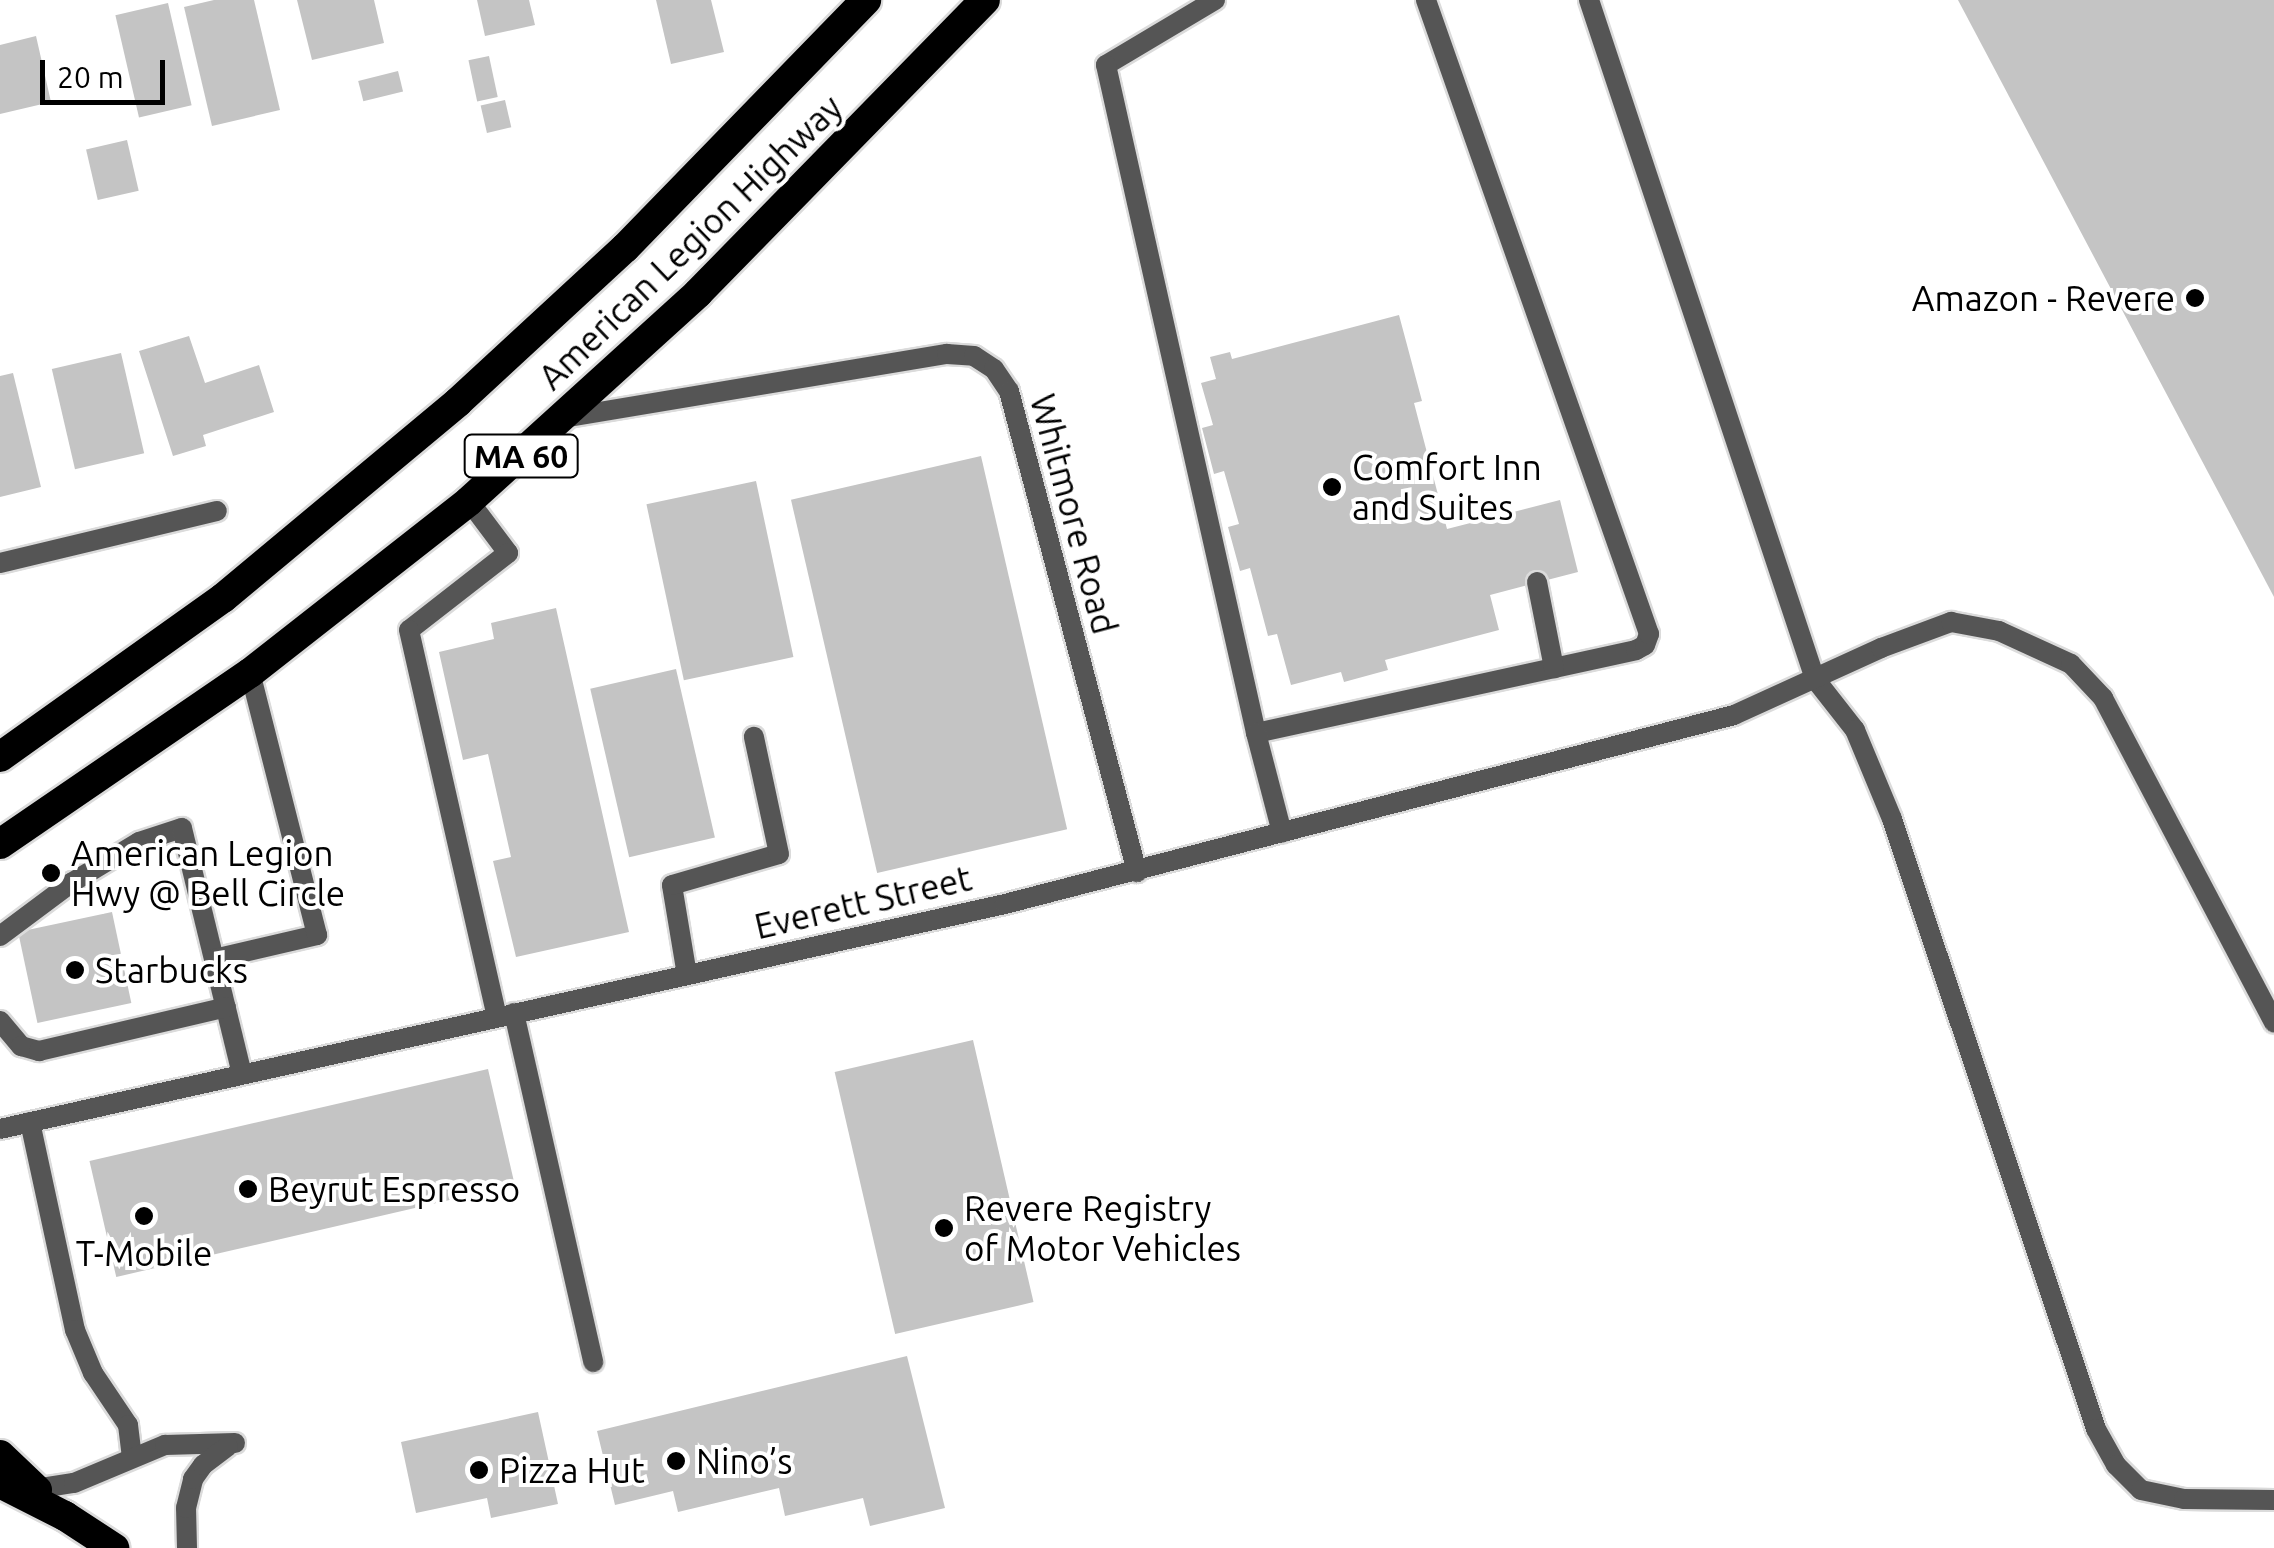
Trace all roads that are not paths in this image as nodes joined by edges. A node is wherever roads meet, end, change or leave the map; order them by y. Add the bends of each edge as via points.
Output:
1 (866, 0) edge
2 (984, 0) edge
3 (1215, 0) edge
4 (1426, 0) edge
5 (1590, 0) edge
6 (564, 418) junction
7 (469, 501) junction
8 (217, 511) dead end
9 (0, 564) edge
10 (1538, 582) dead end
11 (1554, 668) junction
12 (250, 673) junction
13 (1815, 679) junction
14 (1256, 733) junction
15 (754, 737) dead end
16 (0, 757) edge
17 (1282, 833) junction
18 (0, 844) edge
19 (1138, 872) junction
20 (0, 936) edge
21 (214, 959) junction
22 (687, 975) junction
23 (226, 1007) junction
24 (506, 1015) junction
25 (0, 1022) edge
26 (2274, 1023) edge
27 (242, 1074) junction
28 (30, 1122) junction
29 (0, 1129) edge
30 (593, 1362) dead end
31 (0, 1455) edge
32 (132, 1456) junction
33 (0, 1483) edge
34 (35, 1489) junction
35 (2274, 1500) edge
36 (65, 1516) junction
37 (114, 1548) edge
38 (187, 1548) edge

1 - 16 highway, American Legion Highway / MA 60 via 639,234 458,402 223,598
2 - 6 highway, American Legion Highway / MA 60 via 712,280
3 - 14 street via 1106,65
4 - 11 street via 1649,634 1645,645
5 - 13 street
6 - 7 highway, American Legion Highway / MA 60
6 - 19 street, Whitmore Road via 948,354 974,356 994,369 1009,391
7 - 12 highway, American Legion Highway / MA 60
7 - 24 street via 508,553 409,630
8 - 9 street
10 - 11 street
11 - 14 street
12 - 18 highway, American Legion Highway / MA 60
12 - 21 street via 317,936
13 - 17 street, Everett Street via 1734,715
13 - 26 street, Everett Street via 1951,622 1998,631 2070,664 2103,698
13 - 35 street via 1855,730 1892,819 2096,1429 2116,1466 2141,1490
14 - 17 street
15 - 22 street via 779,854 672,886
17 - 19 street, Everett Street
19 - 22 street, Everett Street
20 - 21 street via 139,842 182,828
21 - 23 street
22 - 24 street, Everett Street
23 - 25 street via 39,1051 20,1046
23 - 27 street
24 - 27 street, Everett Street
24 - 30 street
27 - 28 street, Everett Street
28 - 29 street, Everett Street
28 - 32 street via 75,1330 93,1373 128,1424
31 - 34 highway
32 - 34 street via 74,1483
32 - 38 street via 165,1445 234,1443 197,1471 189,1487
33 - 36 highway
34 - 36 highway
36 - 37 highway

